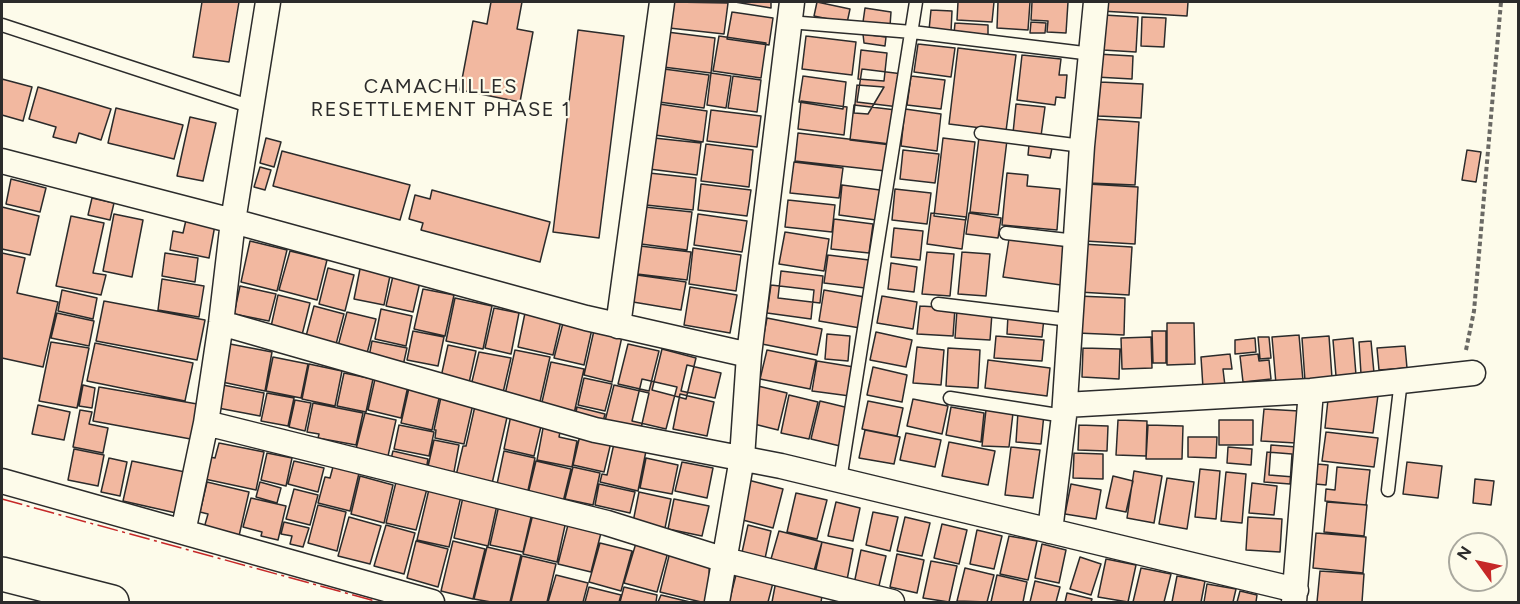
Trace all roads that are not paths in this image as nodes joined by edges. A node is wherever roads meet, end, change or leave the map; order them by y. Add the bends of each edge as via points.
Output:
1 (267, 2) edge
2 (662, 2) edge
3 (916, 2) edge
4 (1096, 2) edge
5 (791, 12) edge
6 (2, 25) edge
7 (912, 32) junction
8 (1092, 54) junction
9 (252, 107) junction
10 (981, 133) dead end
11 (1082, 146) junction
12 (2, 161) edge
13 (232, 221) junction
14 (1006, 232) dead end
15 (1076, 241) junction
16 (938, 304) dead end
17 (1070, 320) junction
18 (222, 323) junction
19 (618, 326) junction
20 (749, 355) junction
21 (1467, 374) road end
22 (1401, 381) junction
23 (1311, 391) junction
24 (950, 398) dead end
25 (1065, 411) junction
26 (206, 423) junction
27 (742, 458) junction
28 (840, 480) junction
29 (2, 481) edge
30 (1388, 490) dead end
31 (1050, 531) junction
32 (183, 532) junction
33 (725, 560) junction
34 (2, 574) edge
35 (1295, 596) edge
36 (112, 603) edge
37 (432, 603) edge
38 (717, 603) edge
39 (892, 603) edge

1 - 9 street
2 - 19 street
3 - 7 lane
4 - 8 street
5 - 7 lane
5 - 20 street
6 - 9 lane
7 - 8 lane
7 - 28 lane
8 - 11 street
9 - 13 street
10 - 11 lane
11 - 15 street
12 - 13 street
13 - 18 street
13 - 19 street
14 - 15 lane
15 - 17 street
16 - 17 lane
17 - 25 street
18 - 26 street
18 - 27 street via 563,422
19 - 20 street
20 - 27 street
21 - 22 street
22 - 23 street
22 - 30 lane
23 - 25 street
23 - 35 street
24 - 25 lane
25 - 31 street
26 - 32 street
26 - 33 street via 607,523
27 - 28 street
27 - 33 street
28 - 31 street
29 - 32 street
31 - 35 street
32 - 37 street
33 - 38 street
33 - 39 street
34 - 36 highway

